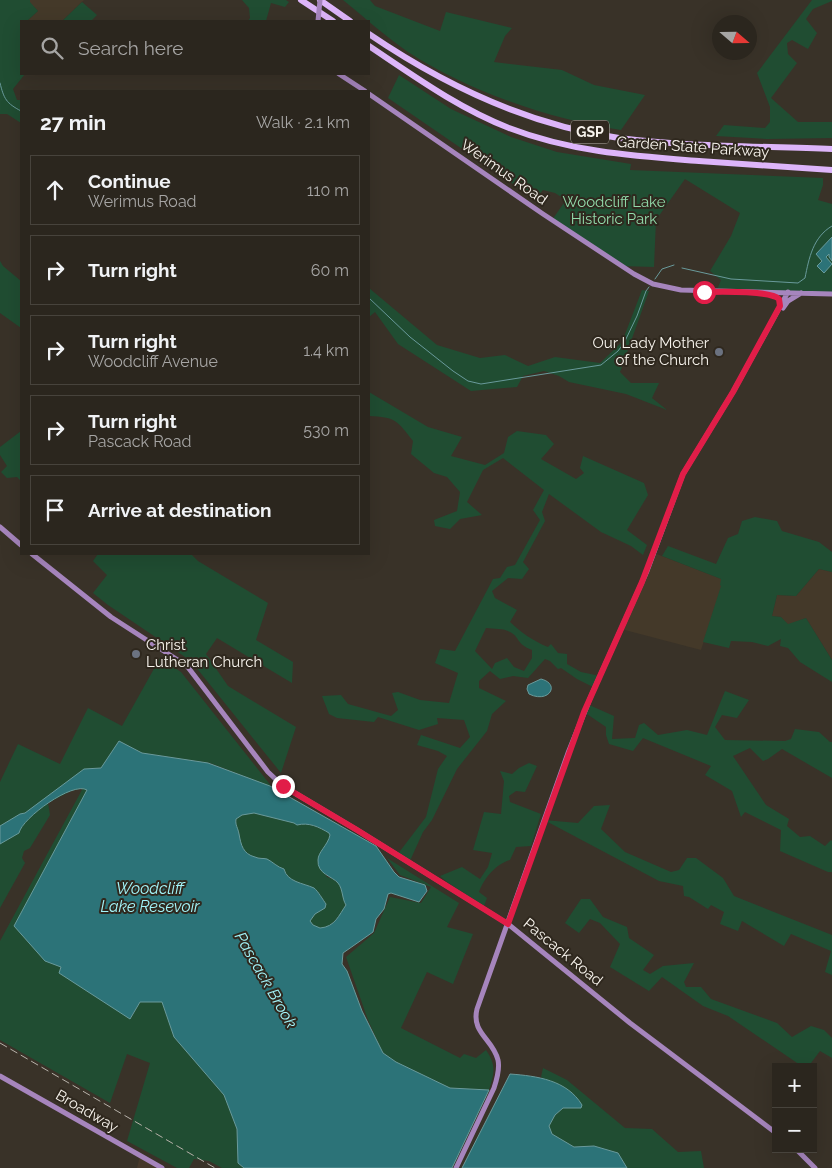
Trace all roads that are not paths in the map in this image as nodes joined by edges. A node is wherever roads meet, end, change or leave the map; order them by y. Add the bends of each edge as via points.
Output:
1 (301, 0) edge
2 (320, 0) edge
3 (318, 20) edge
4 (331, 20) edge
5 (349, 20) edge
6 (370, 35) edge
7 (370, 47) edge
8 (341, 75) edge
9 (363, 90) edge
10 (370, 95) edge
11 (832, 149) edge
12 (832, 170) edge
13 (788, 292) junction
14 (802, 292) junction
15 (758, 293) junction
16 (832, 294) edge
17 (780, 306) junction
18 (776, 313) junction
19 (0, 527) edge
20 (20, 544) edge
21 (33, 555) edge
22 (508, 924) junction
23 (0, 1076) edge
24 (772, 1130) edge
25 (800, 1153) edge
26 (162, 1168) edge
27 (456, 1168) edge
28 (815, 1168) edge

1 - 4 highway
2 - 3 main road, bridge
2 - 5 highway
6 - 11 highway, Garden State Parkway / GSP via 415,64 472,93 583,131 655,142
7 - 12 highway, Garden State Parkway / GSP via 428,86 476,113 526,134 562,144 643,157
8 - 9 main road
10 - 15 main road, Werimus Road via 643,280 681,290
13 - 14 main road, Werimus Road
13 - 15 main road, Werimus Road
13 - 17 main road
14 - 16 main road, Werimus Road
14 - 18 main road
15 - 17 main road via 777,297
17 - 18 main road
18 - 22 main road via 683,474 645,577 582,718
19 - 20 main road
21 - 22 main road, Pascack Road via 111,617 187,666 268,772 283,786
22 - 24 main road, Pascack Road via 624,1018
22 - 27 main road via 475,1020 497,1058 497,1077
23 - 26 main road, Broadway
25 - 28 main road

